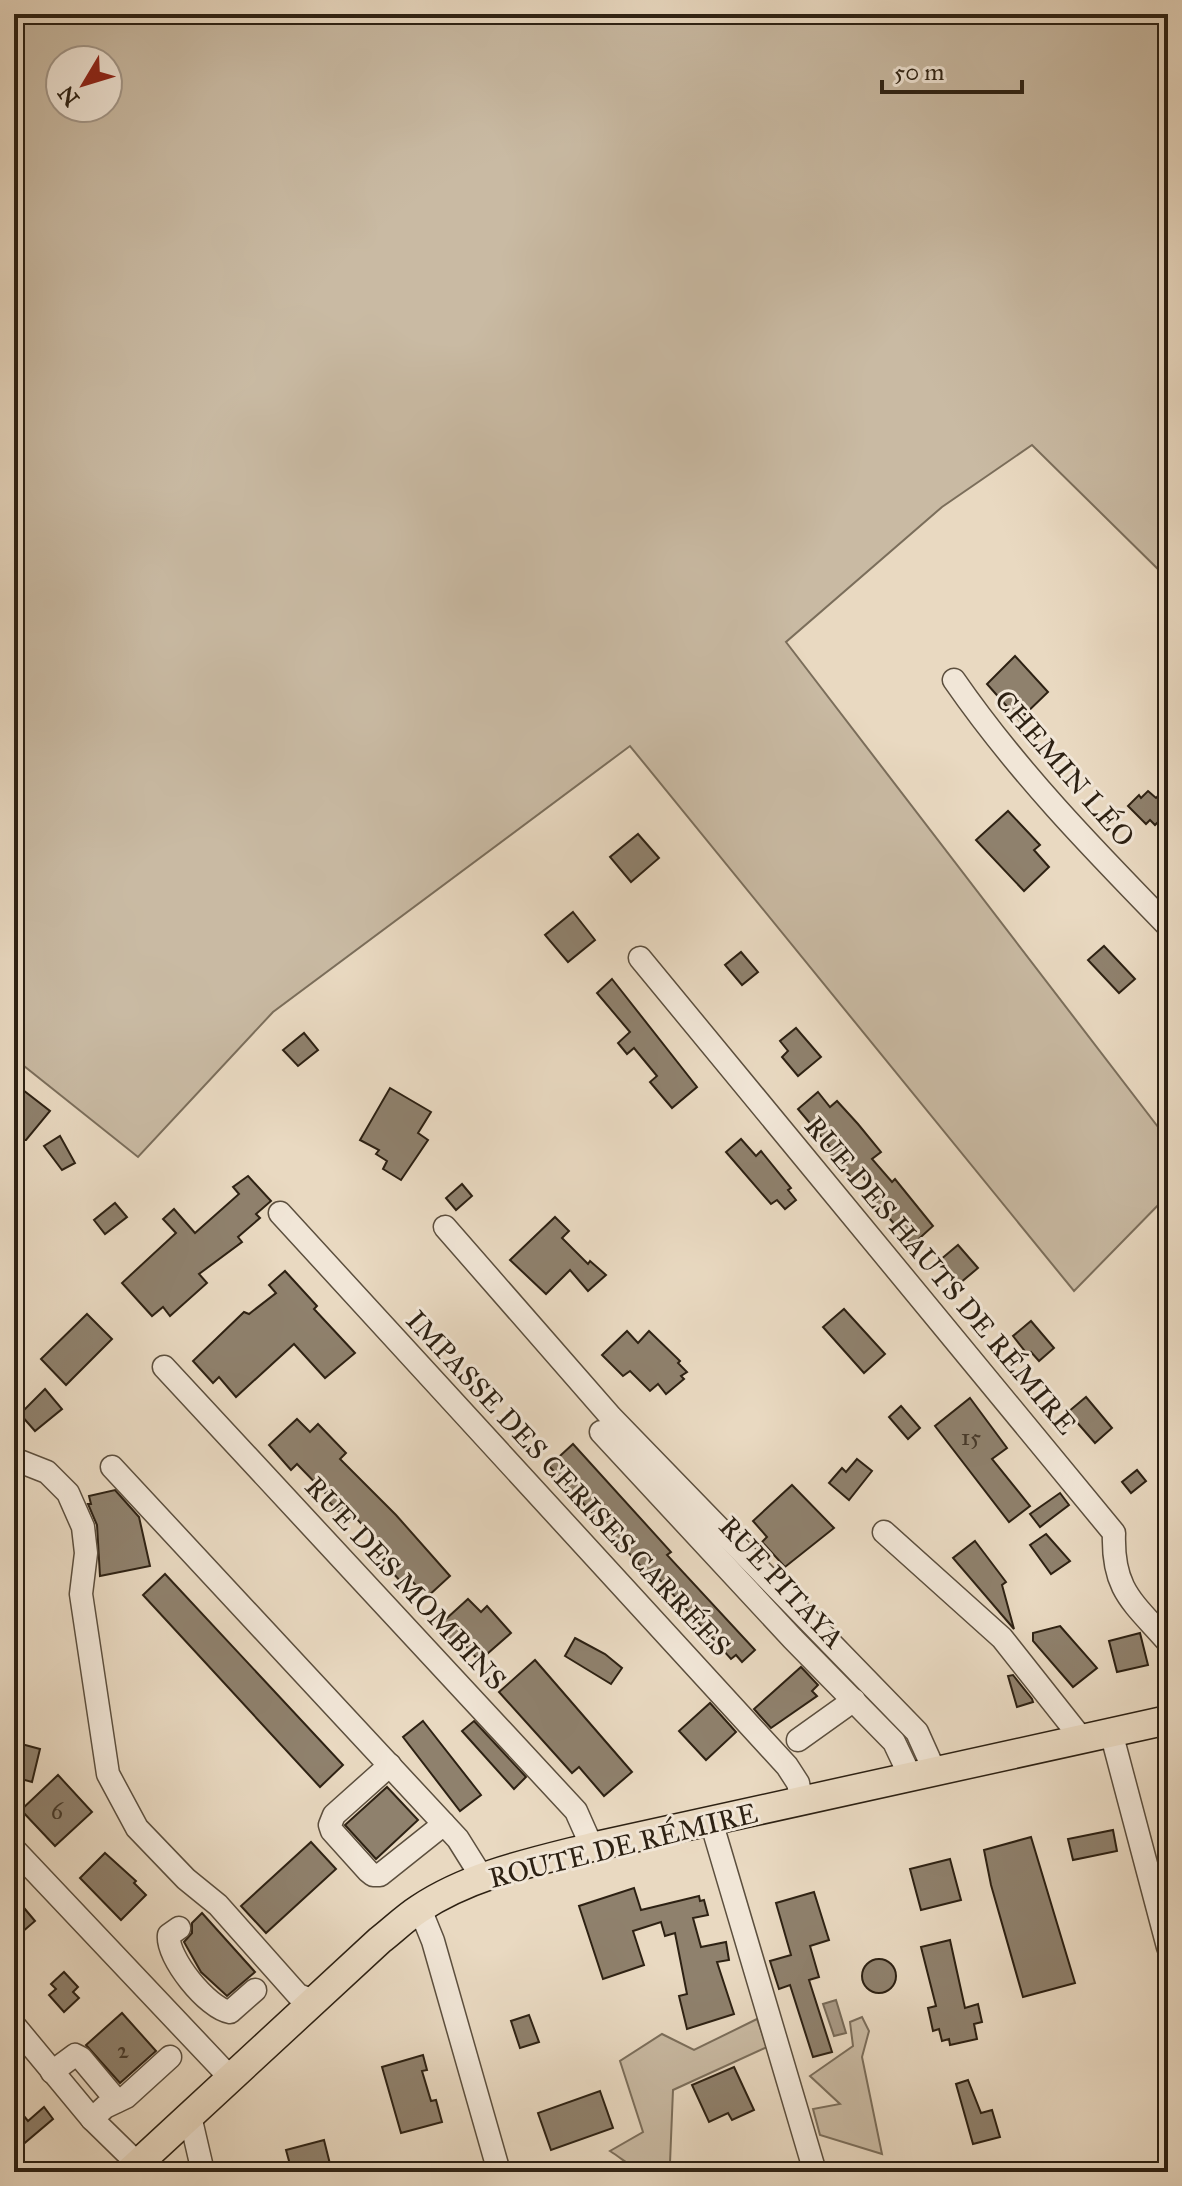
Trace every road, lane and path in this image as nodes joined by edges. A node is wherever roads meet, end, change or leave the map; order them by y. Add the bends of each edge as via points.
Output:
1 (21, 14) edge
2 (14, 31) edge
3 (954, 680) dead end
4 (1168, 926) edge
5 (640, 958) dead end
6 (280, 1213) dead end
7 (445, 1227) dead end
8 (164, 1367) dead end
9 (601, 1432) dead end
10 (14, 1459) edge
11 (112, 1467) dead end
12 (884, 1532) dead end
13 (1168, 1642) edge
14 (854, 1700) junction
15 (1168, 1720) edge
16 (1111, 1732) junction
17 (1082, 1739) junction
18 (798, 1740) dead end
19 (390, 1765) junction
20 (923, 1775) junction
21 (802, 1802) junction
22 (711, 1821) junction
23 (444, 1824) junction
24 (592, 1847) junction
25 (14, 1849) edge
26 (483, 1879) junction
27 (420, 1909) junction
28 (179, 1928) dead end
29 (1168, 1947) edge
30 (195, 1985) junction
31 (255, 1990) dead end
32 (314, 2001) junction
33 (166, 2011) junction
34 (14, 2025) edge
35 (170, 2057) dead end
36 (52, 2072) junction
37 (235, 2074) junction
38 (117, 2101) junction
39 (190, 2116) junction
40 (92, 2119) junction
41 (134, 2168) edge
42 (203, 2172) edge
43 (499, 2172) edge
44 (815, 2172) edge

1 - 2 path
3 - 4 street, CHEMIN LÉO via 1025,774
5 - 13 street, RUE DES HAUTS DE RÉMIRE via 1114,1533 1119,1582
6 - 21 street, IMPASSE DES CERISES CARRÉES via 787,1766
7 - 20 street via 611,1417 917,1732
8 - 24 street, RUE DES MOMBINS via 576,1811
9 - 14 street, RUE PITAYA
10 - 32 street via 47,1472 68,1493 83,1527 81,1594 108,1774 137,1828 218,1905 298,1995
11 - 19 street
12 - 17 street via 1002,1638
14 - 18 street
14 - 20 street, RUE PITAYA
15 - 16 main road, ROUTE DE RÉMIRE
16 - 17 main road, ROUTE DE RÉMIRE
16 - 29 street
17 - 20 main road, ROUTE DE RÉMIRE
19 - 23 street
19 - 23 street via 334,1815 330,1825 368,1871 380,1875
20 - 21 main road, ROUTE DE RÉMIRE
21 - 22 main road, ROUTE DE RÉMIRE
22 - 24 main road, ROUTE DE RÉMIRE
22 - 44 street
23 - 26 street
24 - 26 main road, ROUTE DE RÉMIRE
25 - 33 street
26 - 27 main road, ROUTE DE RÉMIRE
27 - 32 main road, ROUTE DE RÉMIRE
27 - 43 street
28 - 30 street via 169,1935 170,1952
30 - 31 street via 214,2007 230,2012
30 - 33 street
32 - 37 main road, ROUTE DE RÉMIRE
33 - 37 street via 223,2070
34 - 36 street
35 - 38 street
36 - 38 street via 75,2055
36 - 40 street
37 - 39 main road, ROUTE DE RÉMIRE
38 - 40 street
39 - 41 main road, ROUTE DE RÉMIRE
39 - 42 street
40 - 41 street

